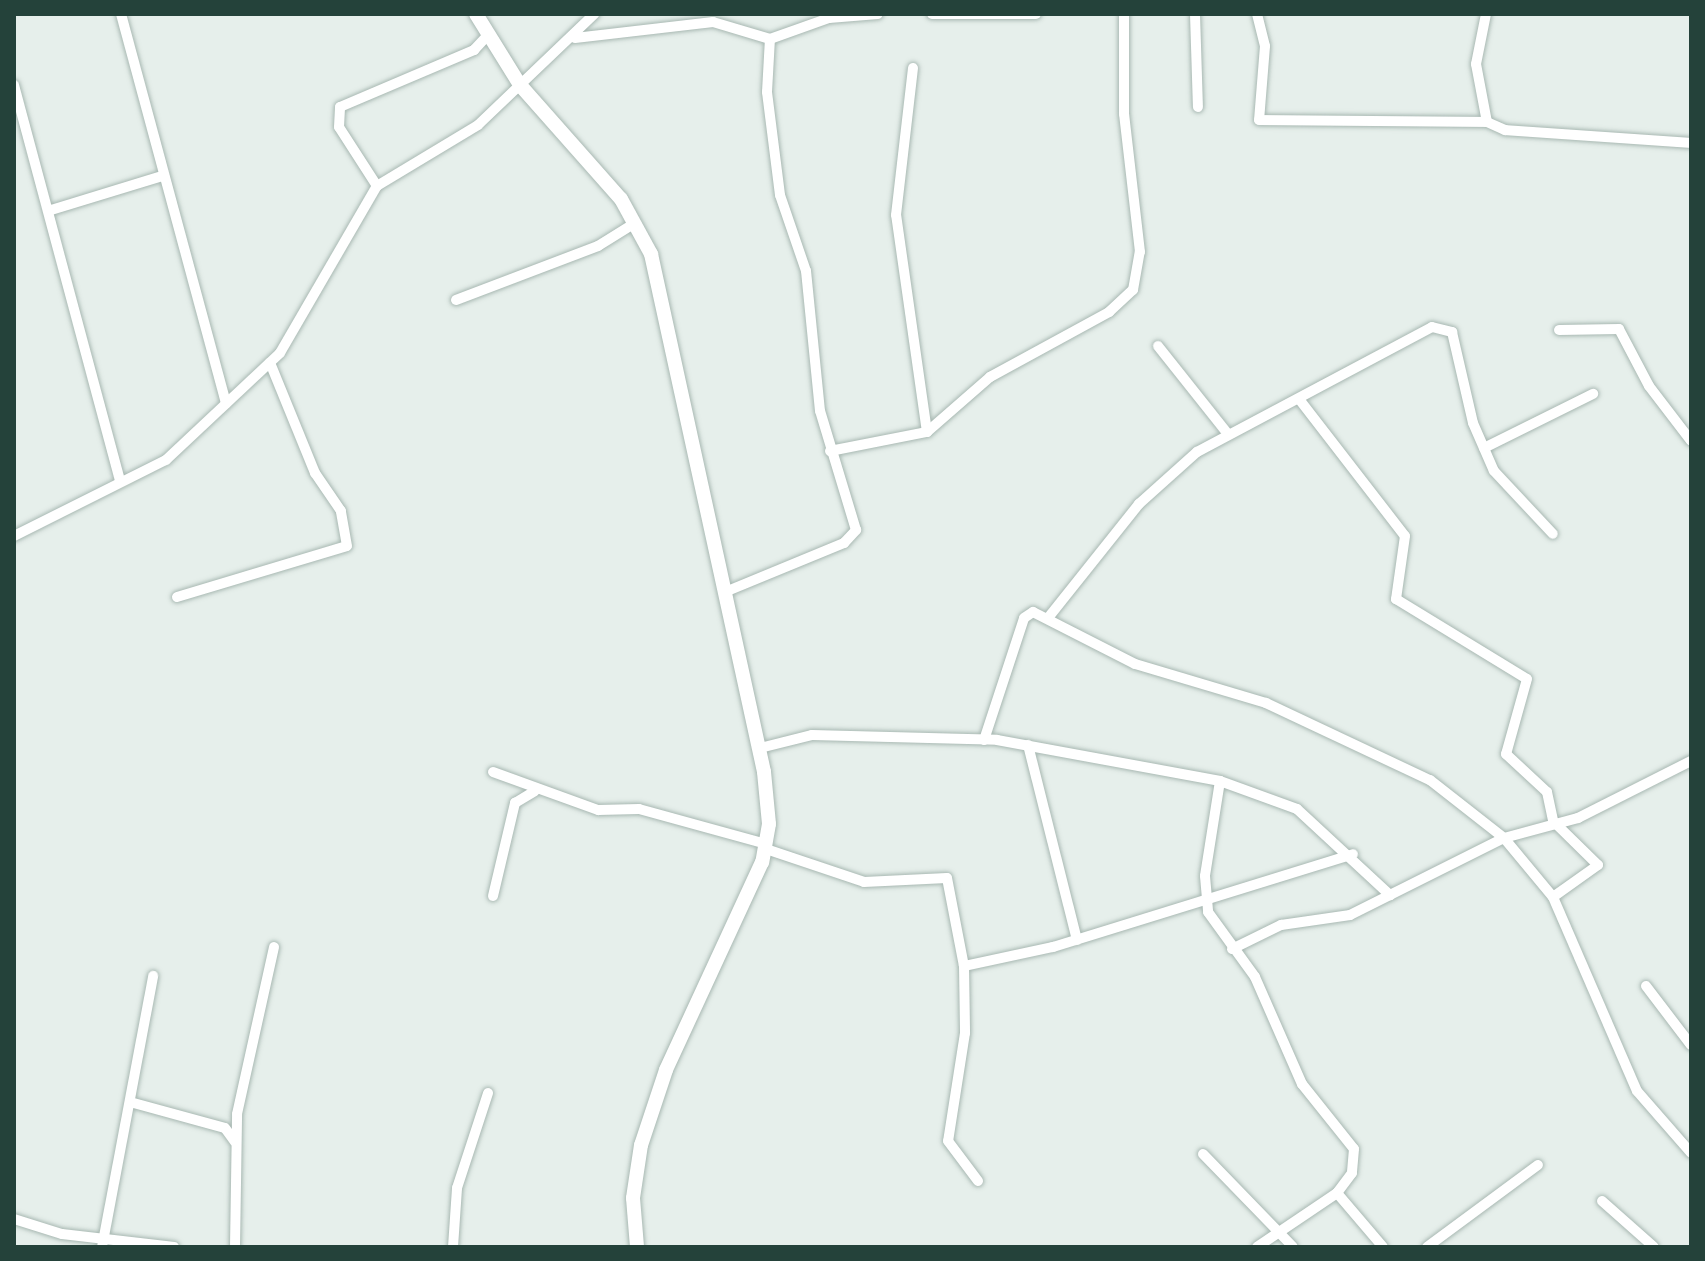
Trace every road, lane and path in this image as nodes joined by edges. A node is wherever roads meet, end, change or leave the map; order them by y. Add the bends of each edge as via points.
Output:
1 (121, 14) edge
2 (476, 14) edge
3 (594, 14) edge
4 (878, 14) edge
5 (932, 14) edge
6 (1036, 14) edge
7 (1124, 14) edge
8 (1195, 14) edge
9 (1257, 14) edge
10 (1486, 14) edge
11 (489, 34) junction
12 (575, 38) junction
13 (770, 39) junction
14 (913, 68) dead end
15 (14, 85) edge
16 (520, 85) junction
17 (1198, 107) dead end
18 (1487, 122) junction
19 (1691, 143) edge
20 (162, 176) junction
21 (377, 186) junction
22 (51, 210) junction
23 (635, 223) junction
24 (456, 300) dead end
25 (1559, 330) dead end
26 (1158, 346) dead end
27 (270, 363) junction
28 (1593, 394) dead end
29 (1299, 399) junction
30 (226, 403) junction
31 (927, 432) junction
32 (1228, 434) junction
33 (1691, 441) edge
34 (1484, 448) junction
35 (830, 451) junction
36 (120, 481) junction
37 (1553, 534) dead end
38 (14, 536) edge
39 (725, 592) junction
40 (177, 597) dead end
41 (1048, 618) junction
42 (984, 740) junction
43 (1028, 745) junction
44 (760, 748) junction
45 (1691, 761) edge
46 (493, 772) dead end
47 (1220, 781) junction
48 (535, 791) junction
49 (1553, 821) junction
50 (1504, 838) junction
51 (766, 847) junction
52 (1353, 854) junction
53 (1390, 895) junction
54 (493, 896) dead end
55 (1553, 897) junction
56 (1204, 898) junction
57 (1077, 940) junction
58 (274, 947) dead end
59 (1232, 949) junction
60 (964, 966) junction
61 (153, 976) dead end
62 (1646, 986) dead end
63 (1691, 1045) edge
64 (488, 1093) dead end
65 (130, 1102) junction
66 (235, 1142) junction
67 (1691, 1153) edge
68 (1203, 1154) dead end
69 (1538, 1165) dead end
70 (978, 1181) dead end
71 (1337, 1193) junction
72 (1602, 1201) dead end
73 (14, 1219) edge
74 (1277, 1229) junction
75 (102, 1234) junction
76 (102, 1247) edge
77 (174, 1247) edge
78 (235, 1247) edge
79 (453, 1247) edge
80 (637, 1247) edge
81 (1257, 1247) edge
82 (1293, 1247) edge
83 (1383, 1247) edge
84 (1427, 1247) edge
85 (1654, 1247) edge

1 - 20 street
2 - 11 main road
3 - 12 street
4 - 13 street via 829,18
5 - 6 street
7 - 31 street via 1124,114 1140,252 1133,290 1109,312 990,377
8 - 17 street
9 - 18 street via 1265,46 1259,120
10 - 18 street via 1476,64
11 - 16 main road
11 - 21 street via 474,50 340,107 339,127
12 - 13 street via 713,22
12 - 16 street
13 - 35 street via 767,92 780,195 806,271
14 - 31 street via 896,215
15 - 22 street
16 - 21 street via 478,125
16 - 23 main road via 598,170
18 - 19 street via 1505,130
20 - 22 street
20 - 30 street
21 - 27 street via 328,279
22 - 36 street via 74,326
23 - 24 street via 598,246
23 - 39 main road via 659,278
25 - 33 street via 1619,329 1649,386
26 - 32 street
27 - 30 street
27 - 40 street via 315,473 341,511 347,546
28 - 34 street
29 - 32 street
29 - 34 street via 1432,327 1452,332
29 - 49 street via 1405,536 1396,599 1527,679 1506,754 1547,792
30 - 36 street via 166,460
31 - 35 street
32 - 41 street via 1139,504
34 - 37 street via 1494,471
35 - 39 street via 856,530 844,543
36 - 38 street
39 - 44 main road
41 - 42 street via 1033,612 1024,618
41 - 50 street via 1135,664 1266,703 1358,743 1430,780
42 - 43 street
42 - 44 street via 812,735
43 - 47 street
43 - 57 street
44 - 51 main road
45 - 49 street via 1578,818
46 - 48 street
47 - 52 street via 1297,809
47 - 56 street
48 - 51 street via 598,810 639,809
48 - 54 street via 515,803
49 - 50 street
49 - 55 street via 1598,865
50 - 53 street
50 - 55 street
51 - 60 street via 864,882 947,878
51 - 80 main road via 742,918 651,1111 633,1198
52 - 53 street
52 - 56 street
53 - 59 street via 1350,915 1281,925
55 - 67 street via 1637,1091
56 - 57 street
56 - 59 street
57 - 60 street
58 - 66 street
59 - 71 street via 1255,977 1302,1084 1354,1149 1352,1173
60 - 70 street via 965,1033 948,1141
61 - 65 street
62 - 63 street
64 - 79 street via 457,1188
65 - 66 street via 225,1128
65 - 75 street
66 - 78 street
68 - 74 street
69 - 84 street
71 - 74 street
71 - 83 street
72 - 85 street
73 - 75 street via 62,1234
74 - 81 street
74 - 82 street
75 - 76 street
75 - 77 street

